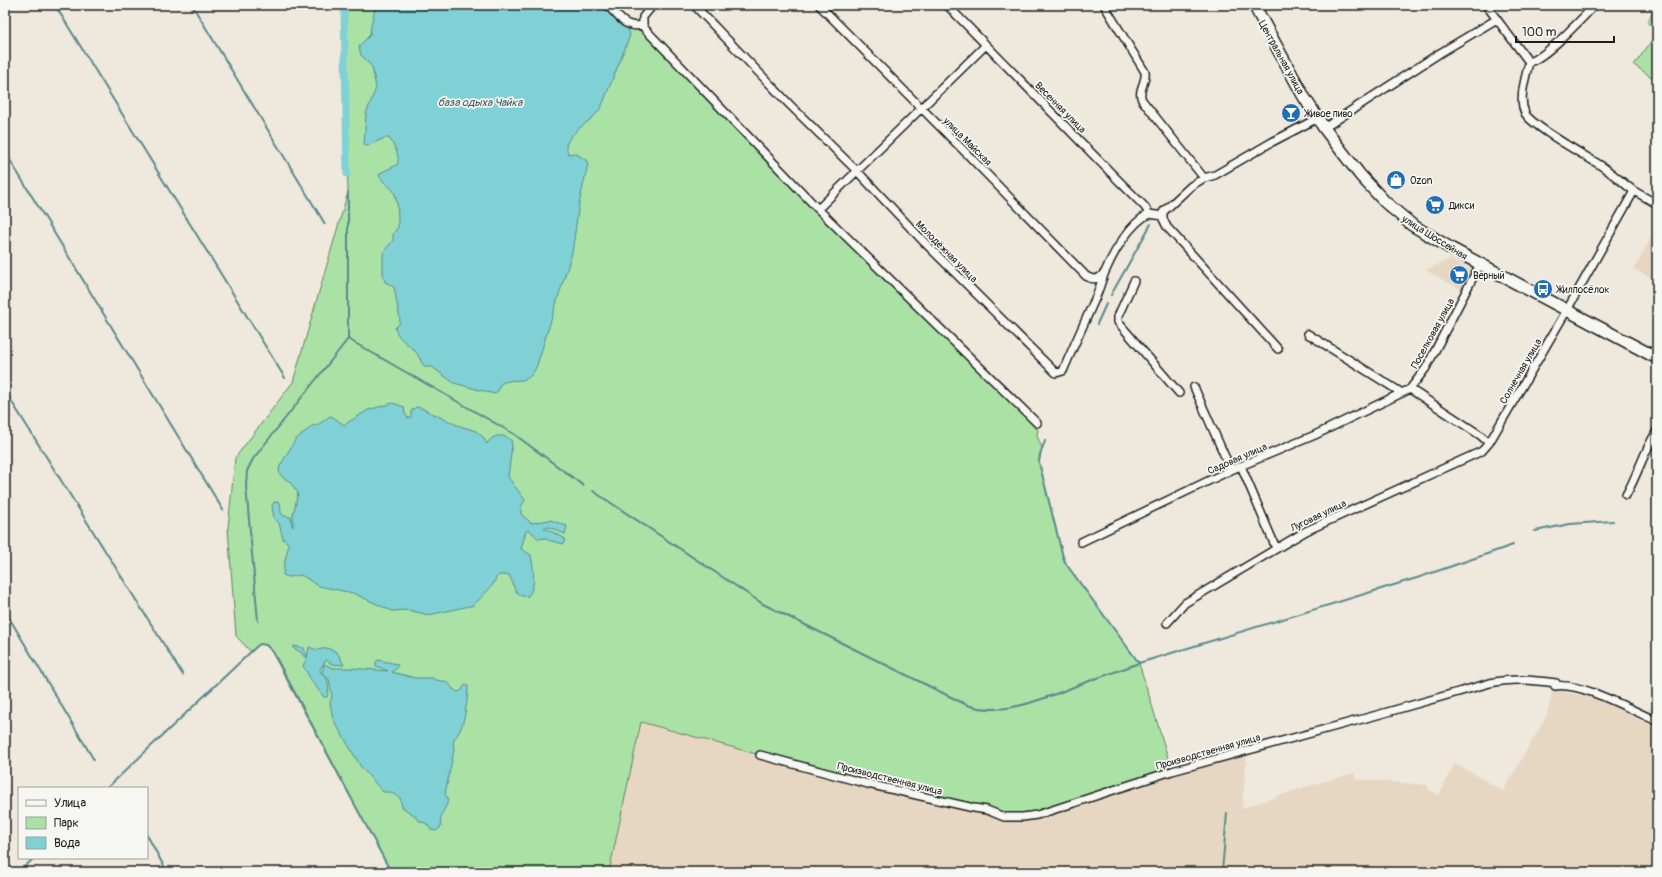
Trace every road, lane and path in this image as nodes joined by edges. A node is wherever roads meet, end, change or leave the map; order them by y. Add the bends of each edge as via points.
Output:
1 (607, 5) edge
2 (653, 5) edge
3 (694, 5) edge
4 (819, 5) edge
5 (947, 5) edge
6 (1104, 5) edge
7 (1254, 5) edge
8 (1486, 5) edge
9 (1596, 5) edge
10 (1497, 19) junction
11 (643, 24) junction
12 (986, 45) junction
13 (1529, 62) junction
14 (921, 108) junction
15 (1318, 118) junction
16 (1324, 128) junction
17 (857, 170) junction
18 (1204, 178) junction
19 (1634, 191) junction
20 (1657, 204) edge
21 (818, 209) junction
22 (1149, 214) junction
23 (1163, 216) junction
24 (1480, 264) junction
25 (1104, 272) junction
26 (1134, 281) dead end
27 (1567, 310) junction
28 (1308, 334) dead end
29 (1278, 349) dead end
30 (1657, 358) edge
31 (1194, 387) dead end
32 (1410, 389) junction
33 (1179, 393) dead end
34 (1402, 393) junction
35 (1037, 423) dead end
36 (1657, 431) edge
37 (1489, 443) junction
38 (1241, 466) junction
39 (1231, 470) junction
40 (1626, 495) dead end
41 (1081, 542) dead end
42 (1276, 548) junction
43 (1167, 624) dead end
44 (1657, 720) edge
45 (760, 755) dead end

1 - 11 street via 628,25
2 - 11 street via 643,17
3 - 17 street, Молодёжная улица
4 - 14 street, улица Майская
5 - 12 street, Весенняя улица
6 - 18 street via 1145,72 1146,78 1140,94 1142,100
7 - 15 main road, Центральная улица
8 - 10 street
9 - 13 street via 1538,58
10 - 13 street
10 - 16 street
11 - 21 street via 645,30
12 - 14 street
12 - 22 street, Весенняя улица
13 - 19 street via 1522,98 1526,116
14 - 17 street
14 - 25 street, улица Майская via 1086,276 1096,279
15 - 16 main road, Центральная улица
15 - 18 street via 1215,175
16 - 24 main road, улица Шоссейная via 1360,175 1385,202 1412,225
17 - 21 street
17 - 25 street, Молодёжная улица via 929,248 1056,373 1063,371 1095,299
18 - 23 street via 1191,186 1165,210
19 - 20 street
19 - 27 street, Солнечная улица
21 - 35 street
22 - 23 street
22 - 25 street, Молодёжная улица via 1124,238
23 - 29 street via 1167,227
24 - 27 main road, улица Шоссейная
24 - 32 street, Поселковая улица via 1426,368
26 - 33 street via 1118,316 1118,322
27 - 30 main road, улица Шоссейная
27 - 37 street, Солнечная улица
28 - 34 street
31 - 39 street
32 - 34 street, Поселковая улица
32 - 37 street
34 - 38 street, Садовая улица via 1315,435
36 - 40 street
37 - 42 street, Луговая улица via 1482,451 1306,531
38 - 39 street, Садовая улица
38 - 42 street
39 - 41 street, Садовая улица
42 - 43 street, Луговая улица via 1185,603
44 - 45 street, Производственная улица via 1576,688 1555,686 1556,683 1541,681 1507,679 1172,771 1037,814 1018,817 1004,817 987,810 868,784

